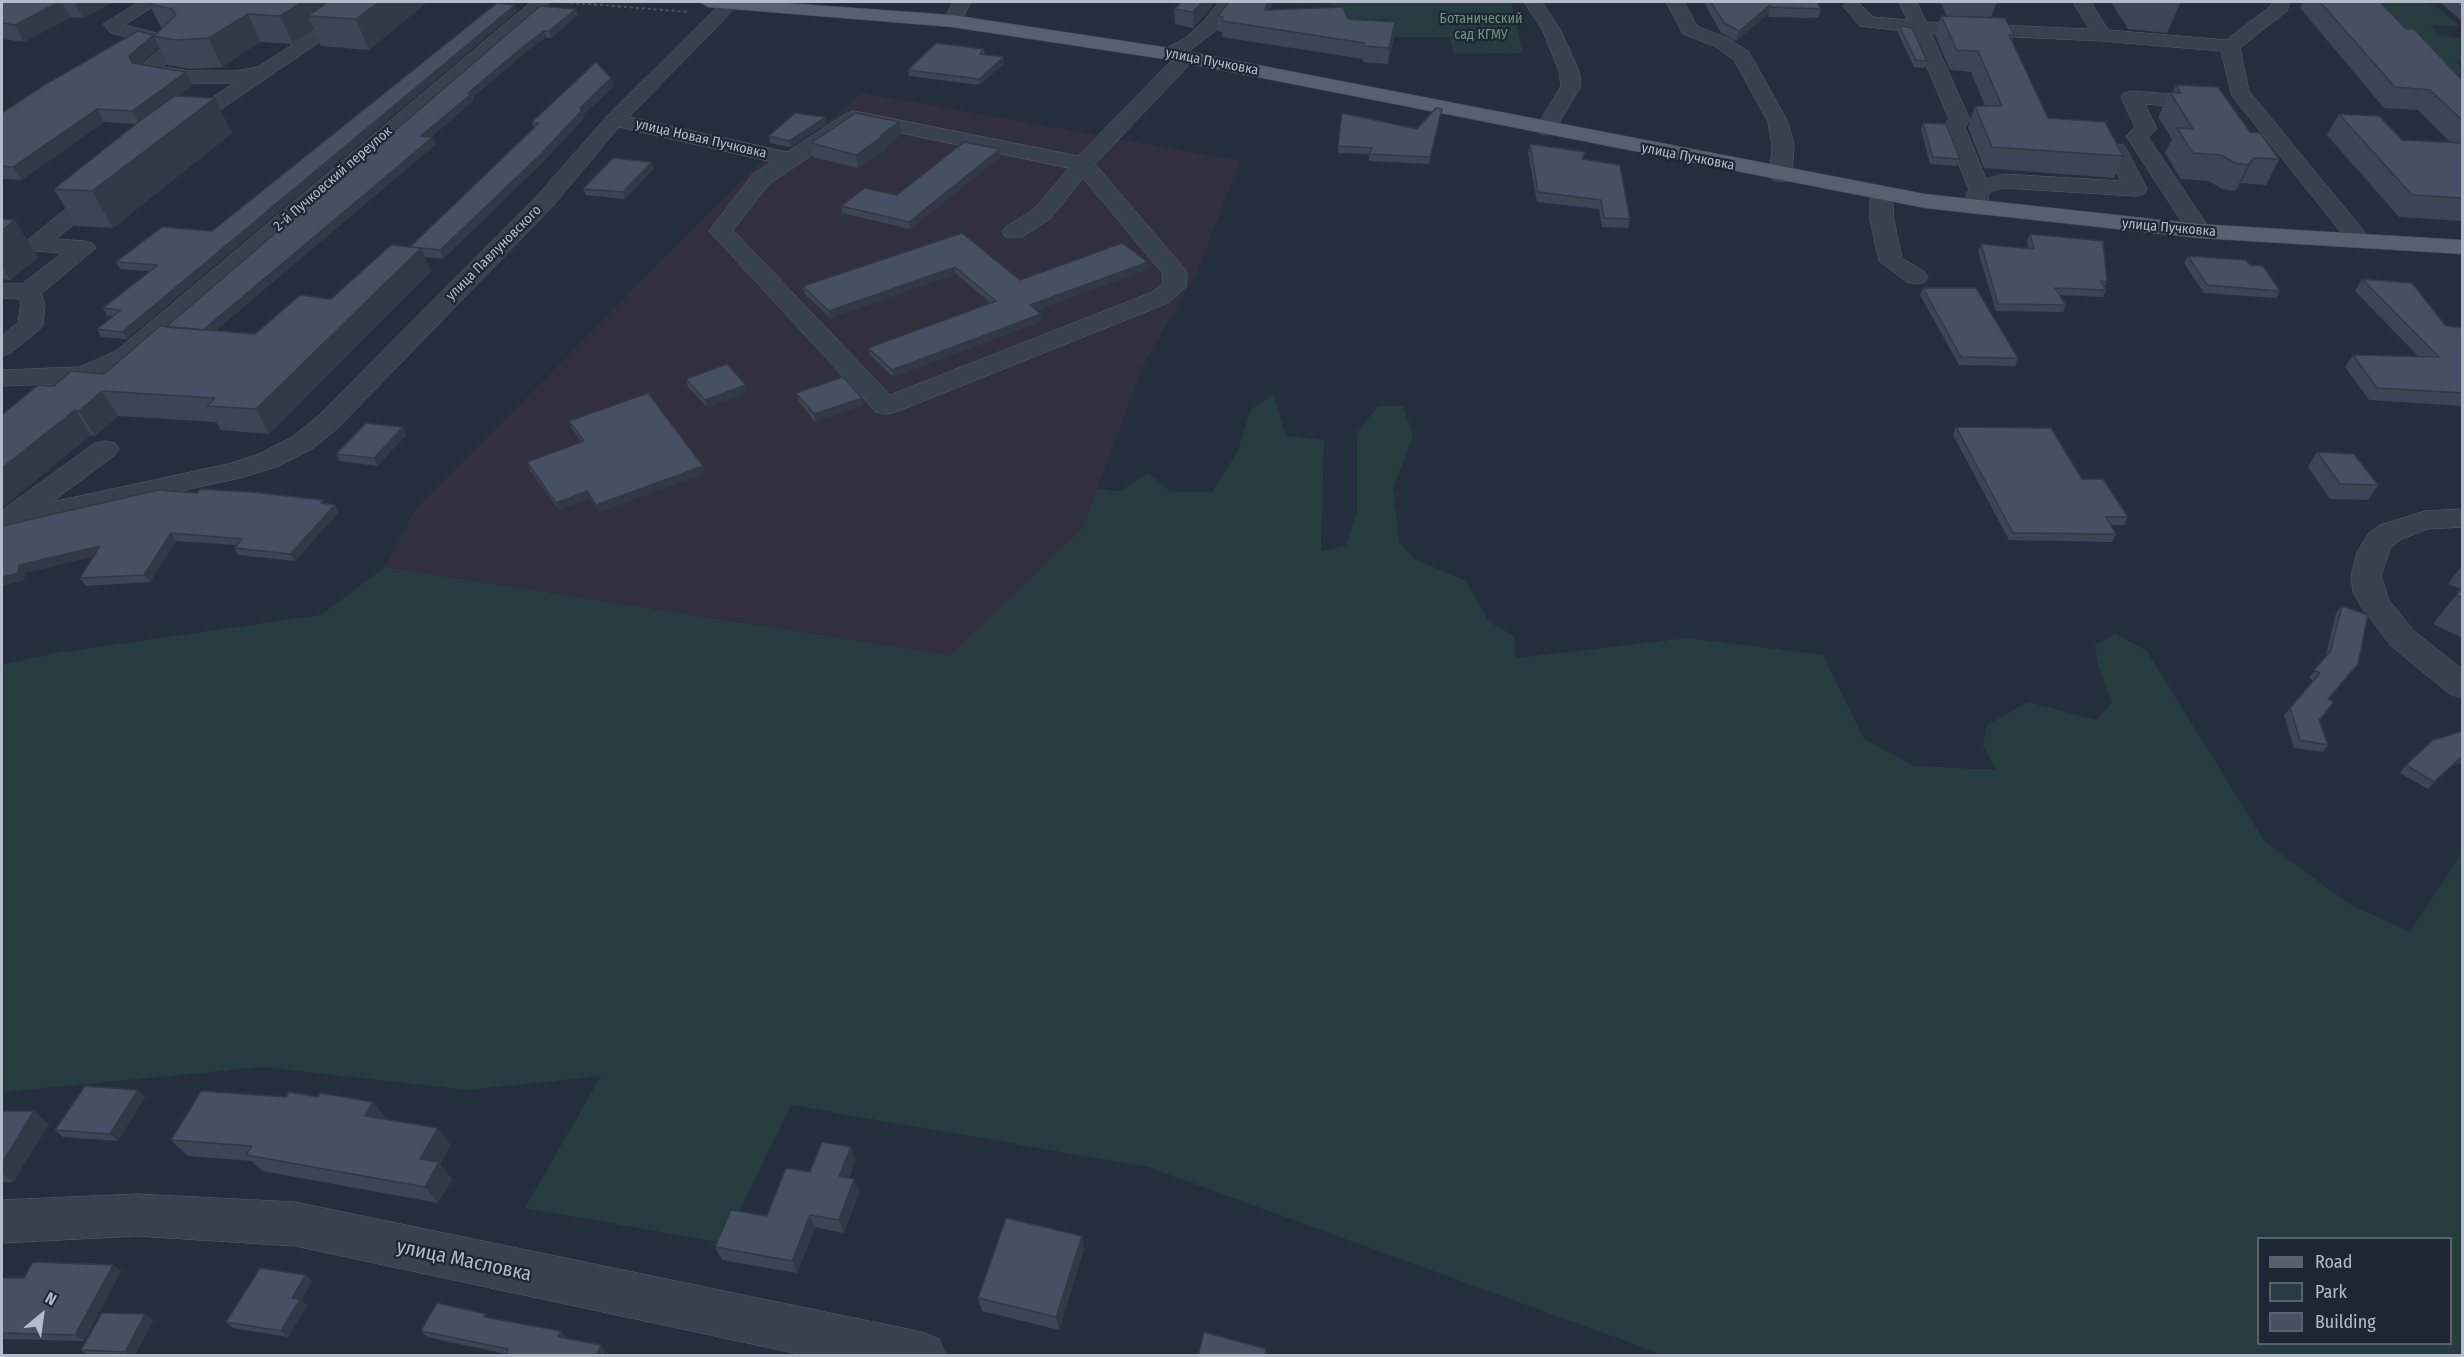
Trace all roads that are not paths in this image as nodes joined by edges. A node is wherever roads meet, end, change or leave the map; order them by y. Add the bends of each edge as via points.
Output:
1 (153, 2) edge
2 (370, 2) edge
3 (541, 2) edge
4 (821, 2) edge
5 (962, 2) edge
6 (1228, 2) edge
7 (1533, 2) edge
8 (1675, 2) edge
9 (1908, 2) edge
10 (2082, 2) edge
11 (2281, 2) edge
12 (735, 3) edge
13 (1852, 6) dead end
14 (921, 17) junction
15 (952, 21) junction
16 (1919, 27) junction
17 (2102, 35) junction
18 (2230, 46) junction
19 (1178, 55) junction
20 (270, 71) junction
21 (2248, 106) junction
22 (614, 120) junction
23 (1546, 129) junction
24 (166, 139) edge
25 (2116, 150) edge
26 (789, 159) junction
27 (1083, 164) junction
28 (1781, 175) junction
29 (119, 177) edge
30 (1881, 194) junction
31 (1979, 199) junction
32 (2199, 231) junction
33 (1014, 232) dead end
34 (2360, 241) junction
35 (2463, 247) edge
36 (1916, 277) dead end
37 (2, 291) edge
38 (28, 292) junction
39 (2, 348) edge
40 (2, 378) edge
41 (105, 448) dead end
42 (2463, 518) edge
43 (4, 522) edge
44 (2463, 686) edge
45 (2, 1222) edge
46 (922, 1356) edge

1 - 20 street via 112,24 118,29 178,44 147,70 190,77 235,77
2 - 20 street
3 - 40 street, 2-й Пучковский переулок via 125,357 81,375
4 - 14 main road, улица Пучковка
5 - 15 street
6 - 19 street via 1212,26
7 - 23 street via 1551,29 1569,71 1571,86
8 - 28 street via 1690,30 1723,43 1742,56 1778,122 1783,145
9 - 16 street
10 - 17 street
11 - 18 street via 2281,7
12 - 14 main road, улица Пучковка
12 - 22 street, улица Павлуновского
13 - 16 street via 1867,22
14 - 15 main road, улица Пучковка
15 - 19 main road, улица Пучковка
16 - 17 street
16 - 31 street via 1960,120 1954,126
17 - 18 street
18 - 21 street via 2239,92
19 - 23 main road, улица Пучковка
19 - 27 street
20 - 24 street
21 - 32 street via 2132,97 2146,129 2137,136
21 - 34 street
22 - 26 street, улица Новая Пучковка
22 - 43 street, улица Павлуновского via 544,201 328,422 302,443 269,460 234,471
23 - 28 main road, улица Пучковка
25 - 31 street via 2136,189 2003,181 1984,186
26 - 27 street via 854,117
26 - 27 street via 760,179 721,231 886,406 1159,298 1174,287 1175,273
27 - 33 street via 1042,214
28 - 30 main road, улица Пучковка
29 - 38 street via 35,244 84,248
30 - 31 main road, улица Пучковка
30 - 36 street via 1891,261
31 - 32 main road, улица Пучковка
32 - 34 main road, улица Пучковка
34 - 35 main road, улица Пучковка
37 - 38 street
38 - 39 street via 33,304 30,325
41 - 43 street
42 - 44 street via 2425,520 2391,531 2372,552 2366,576 2368,592 2402,638
45 - 46 street, улица Масловка via 137,1215 296,1224

